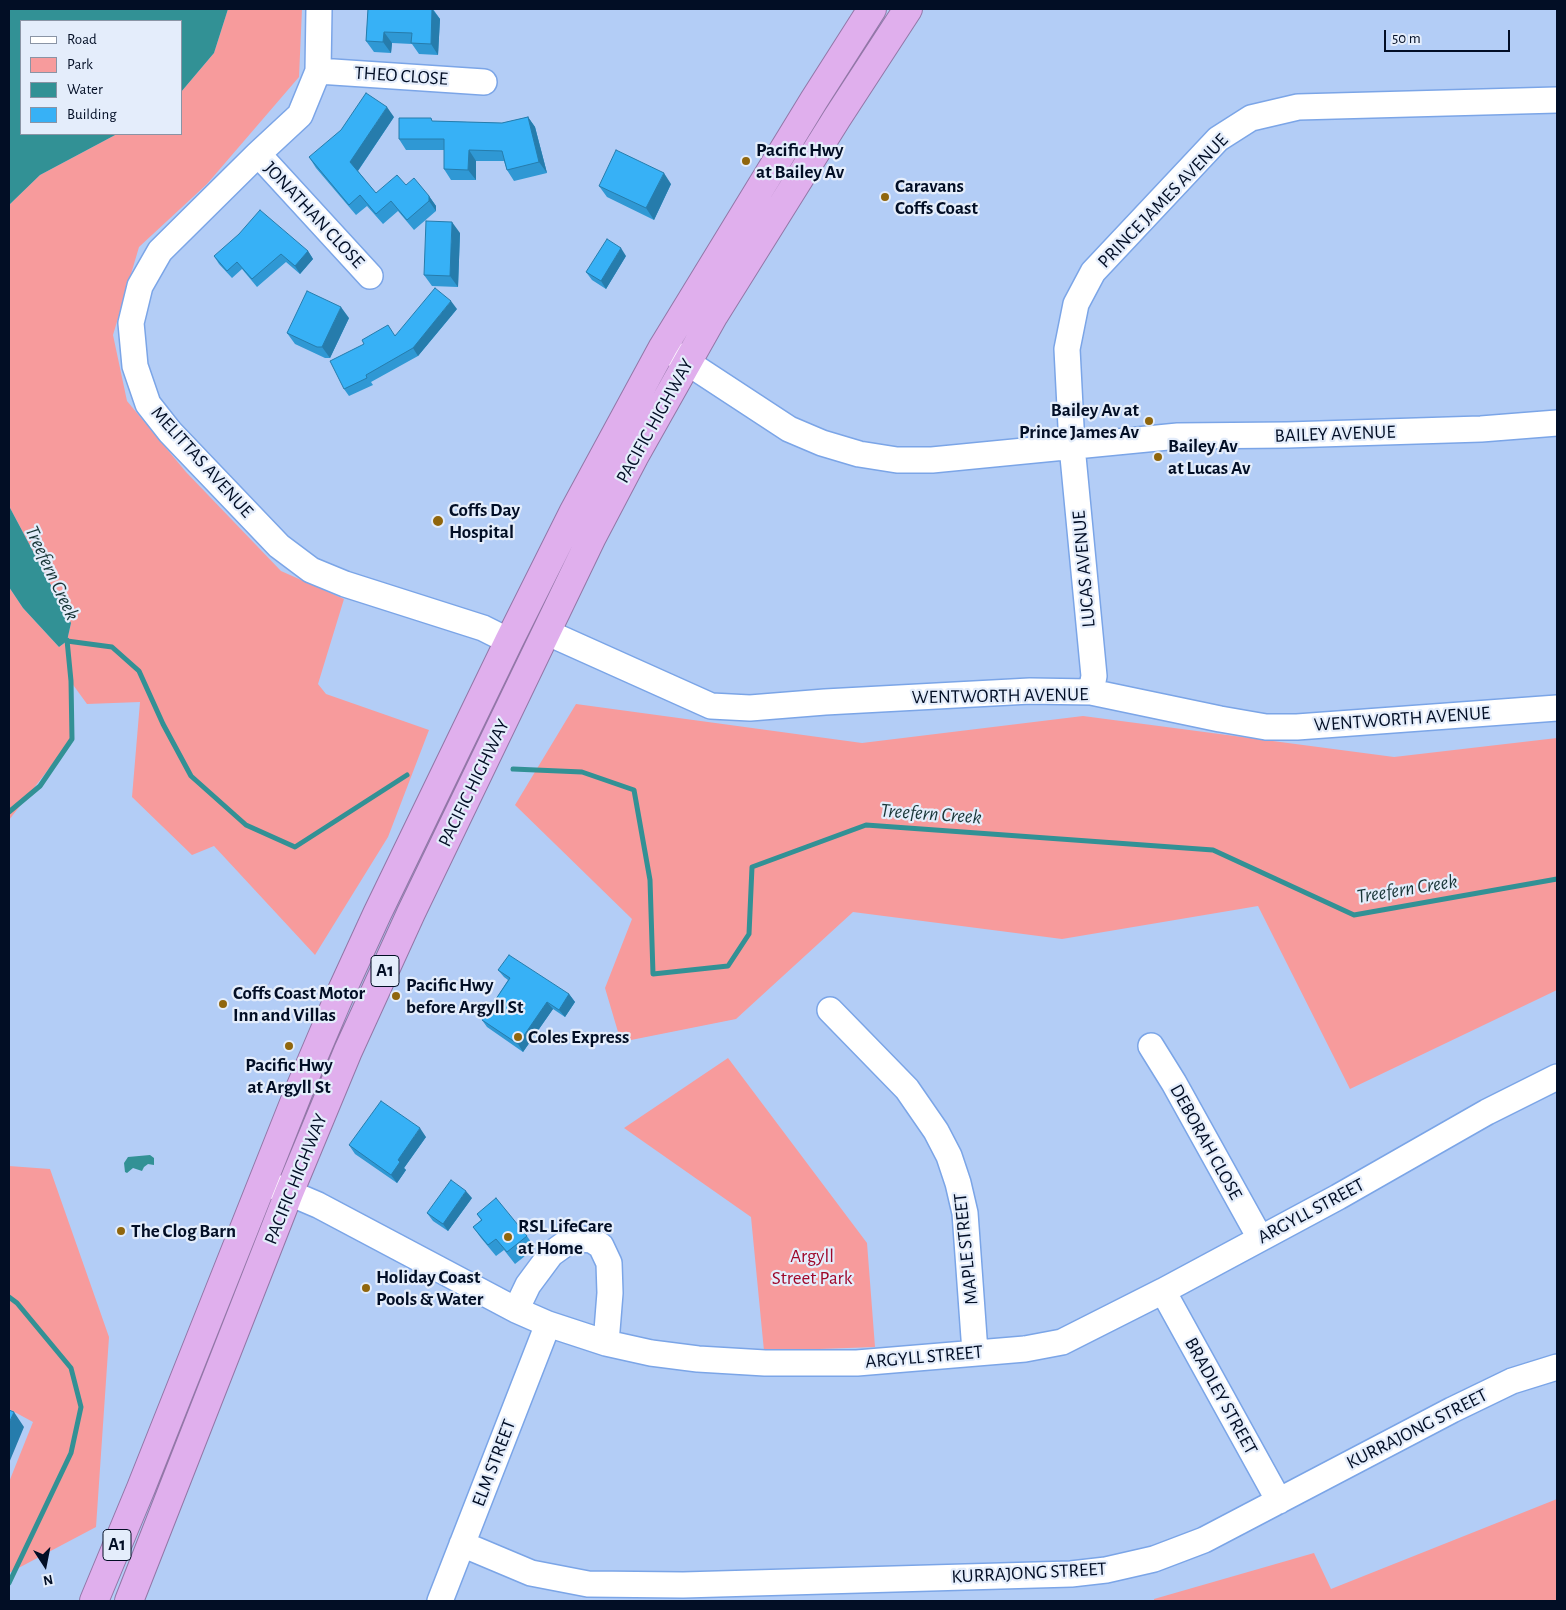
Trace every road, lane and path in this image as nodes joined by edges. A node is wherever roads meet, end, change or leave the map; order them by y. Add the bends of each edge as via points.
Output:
1 (319, 9) edge
2 (872, 9) edge
3 (908, 9) edge
4 (318, 71) junction
5 (484, 82) dead end
6 (1557, 100) edge
7 (258, 154) junction
8 (370, 276) dead end
9 (663, 347) junction
10 (688, 362) junction
11 (1557, 423) edge
12 (1072, 446) junction
13 (546, 632) junction
14 (509, 641) junction
15 (1091, 692) junction
16 (1557, 708) edge
17 (830, 1010) dead end
18 (1151, 1046) dead end
19 (1557, 1076) edge
20 (263, 1182) junction
21 (289, 1193) junction
22 (1260, 1238) junction
23 (1163, 1291) junction
24 (516, 1310) junction
25 (548, 1324) junction
26 (606, 1343) junction
27 (975, 1352) junction
28 (1557, 1366) edge
29 (1278, 1502) junction
30 (462, 1544) junction
31 (94, 1601) edge
32 (129, 1601) edge
33 (440, 1601) edge

1 - 4 street, MELITTAS AVENUE
2 - 9 highway, PACIFIC HIGHWAY / A1
3 - 10 highway, PACIFIC HIGHWAY / A1 via 714,315
4 - 5 street, THEO CLOSE
4 - 7 street, MELITTAS AVENUE via 300,115
6 - 12 street, PRINCE JAMES AVENUE via 1298,107 1251,118 1218,139 1094,272 1076,304 1067,349
7 - 8 street, JONATHAN CLOSE
7 - 14 street, MELITTAS AVENUE via 160,252 140,286 132,331 135,366 148,404 170,432 279,546 311,570 344,584 483,628
9 - 10 street, BAILEY AVENUE
9 - 14 highway, PACIFIC HIGHWAY / A1 via 573,513
10 - 12 street, BAILEY AVENUE via 789,429 859,454 897,460 932,460
10 - 13 highway, PACIFIC HIGHWAY / A1 via 634,457
11 - 12 street, BAILEY AVENUE via 1482,429 1178,436
12 - 15 street, LUCAS AVENUE via 1094,676
13 - 15 street, WENTWORTH AVENUE via 711,706 750,708 1030,692
13 - 21 highway, PACIFIC HIGHWAY / A1 via 392,954
14 - 20 highway, PACIFIC HIGHWAY / A1 via 338,999
15 - 16 street, WENTWORTH AVENUE via 1266,727
17 - 27 street, MAPLE STREET via 907,1088 936,1131 948,1156 965,1213
18 - 22 street, DEBORAH CLOSE
19 - 22 street, ARGYLL STREET
20 - 21 street, ARGYLL STREET
20 - 31 highway, PACIFIC HIGHWAY / A1
21 - 24 street, ARGYLL STREET via 318,1205
21 - 32 highway, PACIFIC HIGHWAY / A1
22 - 23 street, ARGYLL STREET
23 - 27 street, ARGYLL STREET via 1062,1342 1025,1349
23 - 29 street, BRADLEY STREET
24 - 25 street, ARGYLL STREET
24 - 26 street via 528,1285 551,1254 569,1241 592,1240 601,1246 609,1263
25 - 26 street, ARGYLL STREET
25 - 30 street, ELM STREET
26 - 27 street, ARGYLL STREET via 698,1359 765,1363 857,1364
28 - 29 street, KURRAJONG STREET via 1512,1381 1452,1410
29 - 30 street, KURRAJONG STREET via 1178,1551 1123,1567 1071,1574 683,1585 588,1584 531,1573
30 - 33 street, ELM STREET

